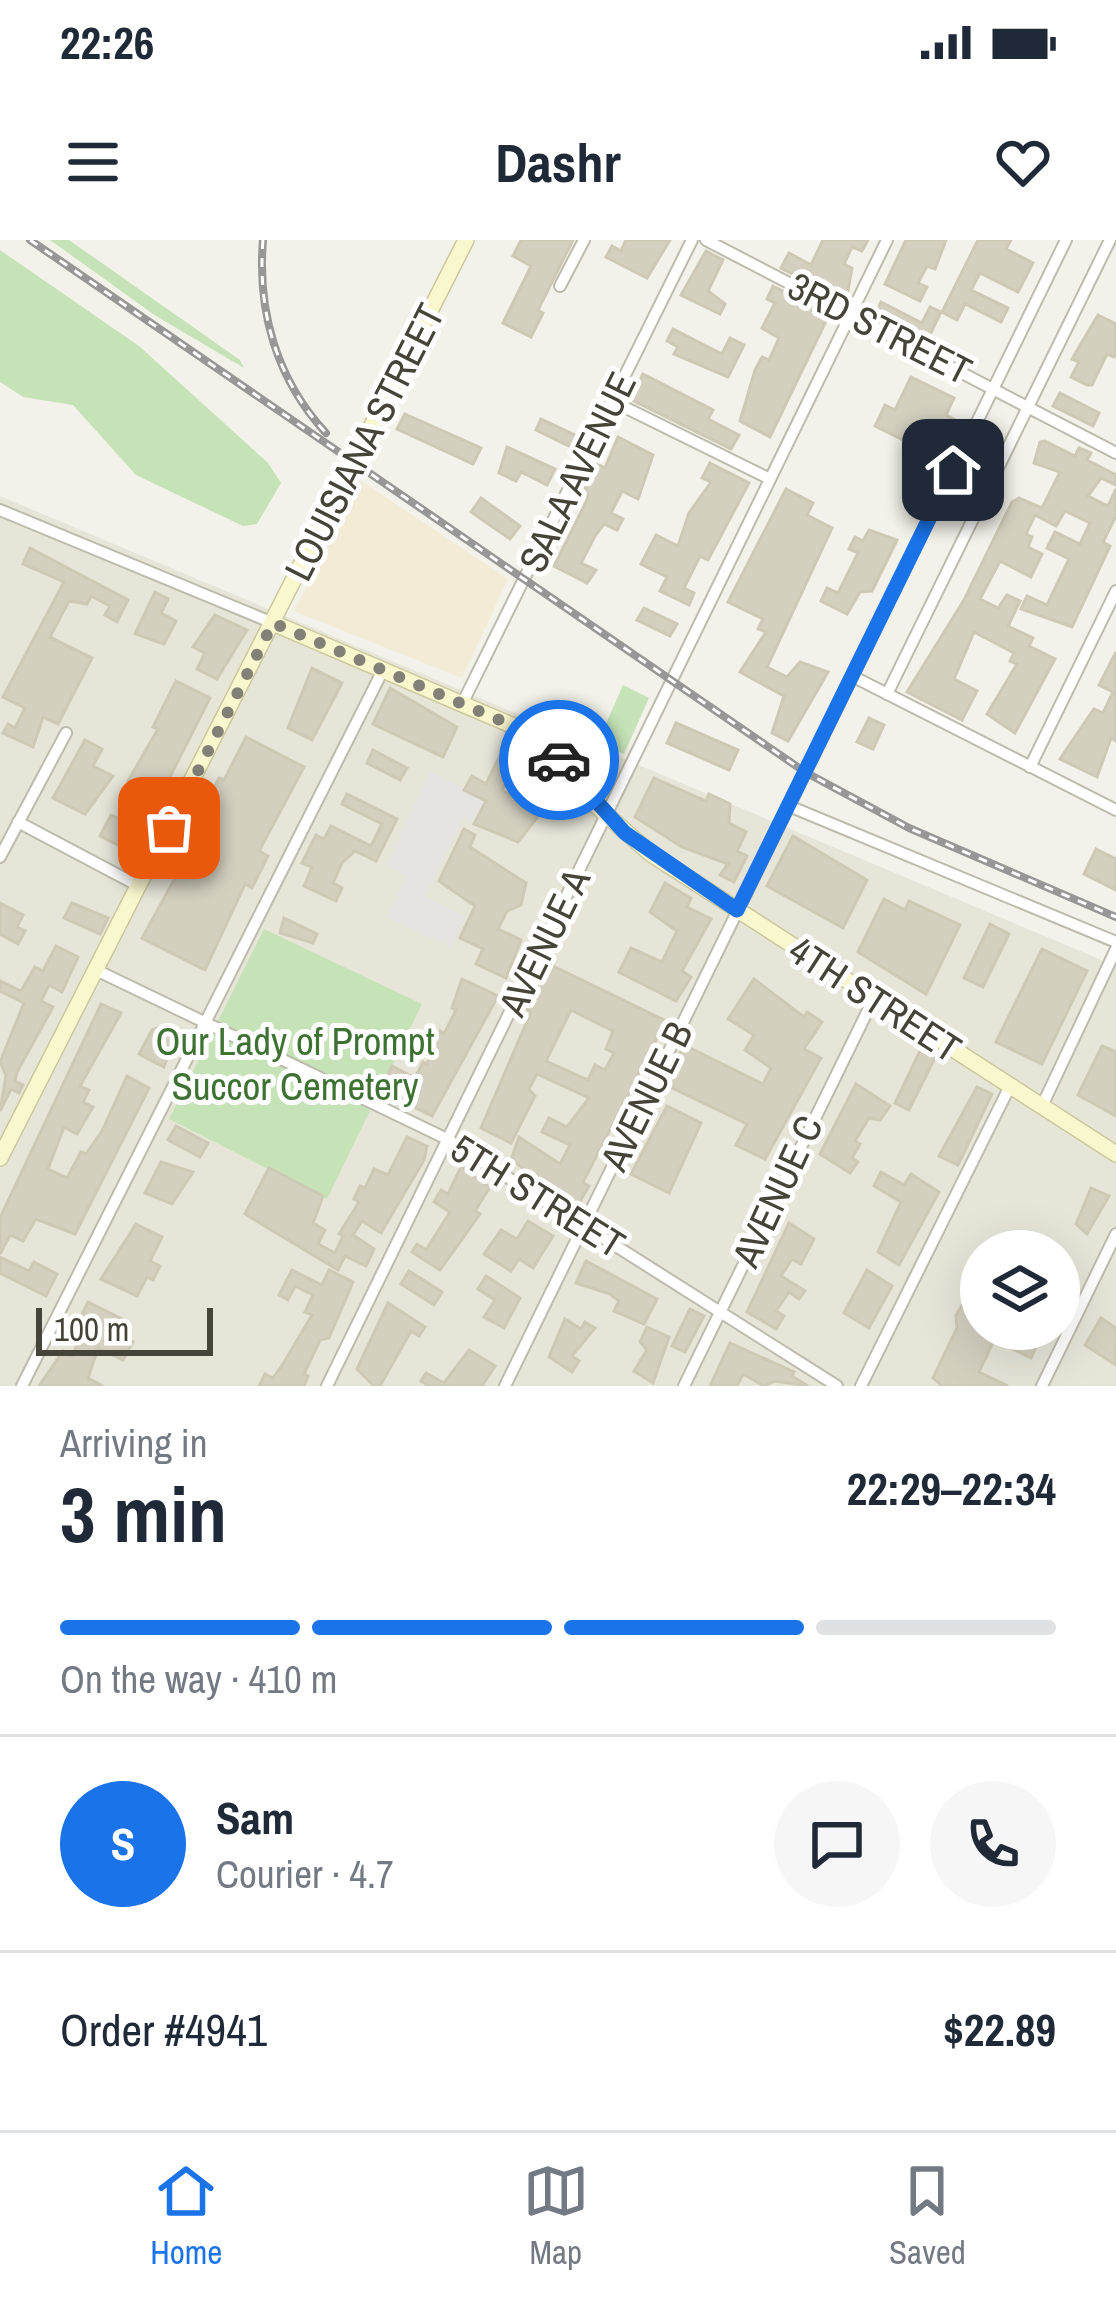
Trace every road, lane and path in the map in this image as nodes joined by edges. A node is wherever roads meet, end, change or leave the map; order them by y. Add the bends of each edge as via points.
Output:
1 (466, 240) edge
2 (584, 240) edge
3 (692, 240) edge
4 (706, 240) edge
5 (886, 240) edge
6 (1066, 240) edge
7 (1109, 240) edge
8 (560, 286) dead end
9 (851, 314) junction
10 (994, 387) junction
11 (612, 400) junction
12 (1028, 407) junction
13 (1116, 453) edge
14 (770, 478) junction
15 (0, 510) edge
16 (1116, 591) edge
17 (273, 623) junction
18 (383, 670) junction
19 (852, 676) junction
20 (887, 694) junction
21 (462, 704) junction
22 (66, 733) dead end
23 (1030, 767) junction
24 (789, 806) junction
25 (1116, 809) edge
26 (606, 815) junction
27 (18, 822) junction
28 (0, 857) edge
29 (139, 886) junction
30 (737, 910) junction
31 (1116, 946) edge
32 (96, 970) junction
33 (874, 998) junction
34 (204, 1024) junction
35 (1010, 1086) junction
36 (1042, 1106) junction
37 (448, 1139) junction
38 (1116, 1154) edge
39 (0, 1158) edge
40 (584, 1223) junction
41 (1116, 1234) edge
42 (721, 1311) junction
43 (22, 1386) edge
44 (327, 1386) edge
45 (505, 1386) edge
46 (684, 1386) edge
47 (837, 1386) edge
48 (861, 1386) edge
49 (1042, 1386) edge

1 - 17 main road, LOUISIANA STREET
2 - 8 street
3 - 11 street, SALA AVENUE
4 - 9 street, 3RD STREET
5 - 9 street, AVENUE A
6 - 10 street
7 - 12 street
9 - 10 street, 3RD STREET
9 - 14 street, AVENUE A
10 - 12 street, 3RD STREET
10 - 19 street
11 - 14 street
11 - 21 street, SALA AVENUE
12 - 13 street, 3RD STREET
12 - 20 street
14 - 26 street, AVENUE A
15 - 17 street
16 - 23 street
17 - 18 main road, 4TH STREET
17 - 29 main road, LOUISIANA STREET
18 - 21 main road, 4TH STREET
18 - 34 street
19 - 20 street
19 - 24 street, AVENUE B
20 - 23 street
21 - 26 main road, 4TH STREET via 548,746
22 - 27 street
23 - 25 street
24 - 30 street, AVENUE B
24 - 31 street
26 - 30 main road, 4TH STREET
26 - 37 street, AVENUE A
27 - 28 street
27 - 29 street
29 - 32 main road, LOUISIANA STREET
30 - 33 main road, 4TH STREET
30 - 40 street, AVENUE B
31 - 36 street
32 - 34 street, 5TH STREET
32 - 39 main road, LOUISIANA STREET
33 - 35 main road, 4TH STREET
33 - 42 street, AVENUE C
34 - 37 street, 5TH STREET
34 - 43 street
35 - 36 main road, 4TH STREET
35 - 48 street
36 - 38 main road, 4TH STREET
37 - 40 street, 5TH STREET
37 - 44 street, AVENUE A
40 - 42 street, 5TH STREET
40 - 45 street, AVENUE B
41 - 49 street
42 - 46 street, AVENUE C
42 - 47 street, 5TH STREET

